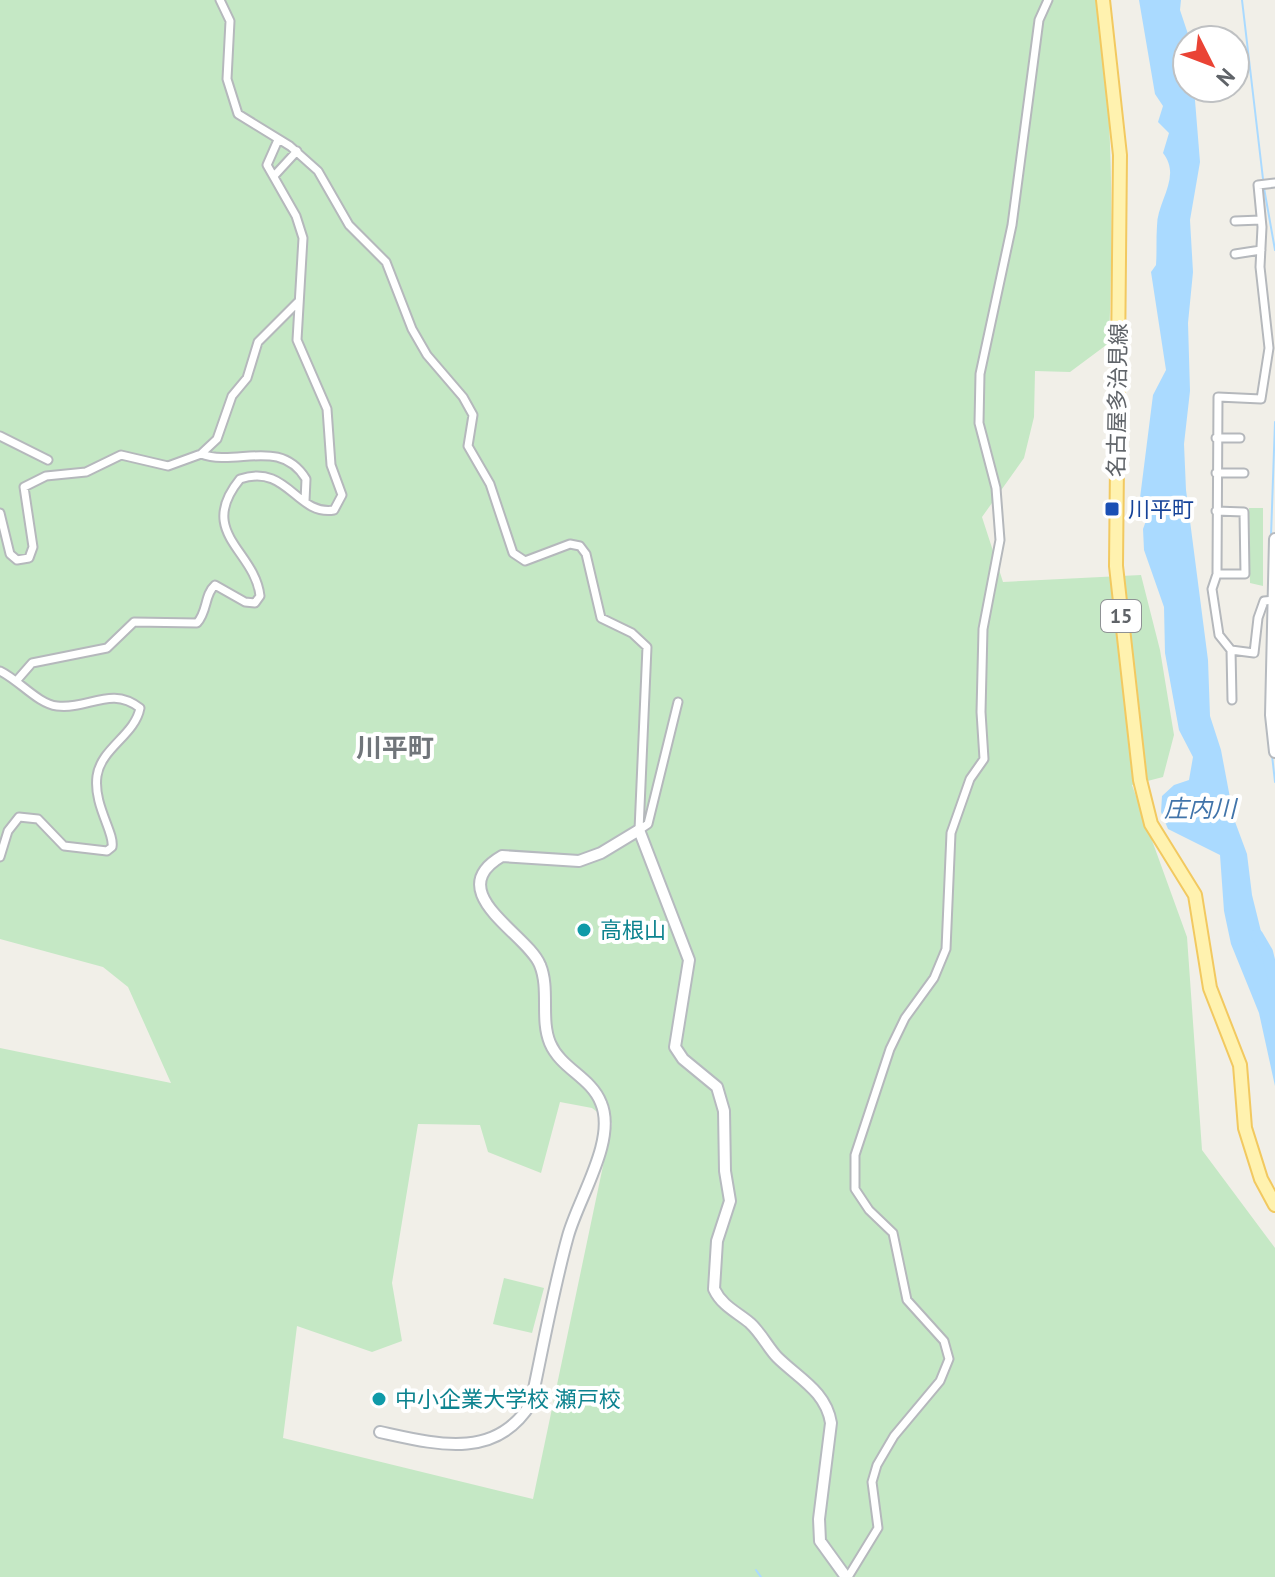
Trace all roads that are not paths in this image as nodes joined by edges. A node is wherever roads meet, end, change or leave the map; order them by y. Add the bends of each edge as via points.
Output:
1 (220, 0) edge
2 (1048, 0) edge
3 (1103, 0) edge
4 (278, 140) junction
5 (297, 151) junction
6 (274, 176) junction
7 (1275, 183) edge
8 (1261, 220) junction
9 (1235, 221) dead end
10 (1261, 250) junction
11 (1235, 254) dead end
12 (298, 302) junction
13 (0, 436) edge
14 (1216, 438) junction
15 (1240, 438) dead end
16 (201, 454) junction
17 (48, 460) dead end
18 (1216, 473) junction
19 (1244, 473) dead end
20 (305, 501) junction
21 (1216, 511) junction
22 (0, 513) edge
23 (1275, 539) edge
24 (1217, 574) junction
25 (1274, 600) edge
26 (1231, 650) junction
27 (0, 671) edge
28 (18, 679) junction
29 (1232, 700) dead end
30 (678, 702) dead end
31 (1275, 752) edge
32 (639, 830) junction
33 (0, 857) edge
34 (1275, 1205) edge
35 (380, 1432) dead end
36 (847, 1577) edge

1 - 4 street via 230,21 227,79 238,114
2 - 36 street via 1039,20 1012,225 980,374 979,423 996,488 1000,540 983,629 984,759 970,779 951,833 946,949 934,978 898,1029 855,1155 855,1189 893,1233 907,1300 944,1341 949,1359 940,1381 877,1465 872,1482 878,1528
3 - 34 main road, 名古屋多治見線 / 15 via 1120,155 1116,566 1140,780 1151,824 1195,895 1210,988 1240,1065 1245,1128
4 - 5 street
4 - 6 street via 267,165
5 - 6 street
5 - 32 street via 328,185 349,225 386,262 412,329 473,415 468,446 490,484 513,553 525,561 570,544 580,546 601,618 647,647
6 - 12 street via 303,238
7 - 8 street via 1258,185
8 - 9 street
8 - 10 street
10 - 11 street
10 - 14 street via 1269,348 1261,399 1218,397
12 - 16 street via 258,342 217,439
12 - 20 street via 297,340 327,409 331,465 342,495 334,510
13 - 17 street
14 - 15 street
14 - 18 street
16 - 20 street via 215,459 275,455 306,479
16 - 22 street via 168,466 121,455 86,472 46,476 24,487 33,547 29,558 17,560 10,554
18 - 19 street
18 - 21 street
20 - 28 street via 266,475 240,479 231,490 226,532 259,588 255,603 215,585 197,623 134,622 107,648 32,663
21 - 24 street
21 - 24 street via 1244,512 1245,574
23 - 25 street
24 - 26 street via 1212,589 1219,635
25 - 26 street via 1264,601 1254,653
25 - 31 street
26 - 29 street
27 - 28 street
28 - 33 street via 43,703 54,706 114,696 140,708 138,719 104,759 97,777 98,806 112,847 107,851 64,846 38,819 19,817
30 - 32 street via 648,824
32 - 35 street via 579,861 502,856 484,871 481,881 495,918 542,967 545,1022 556,1054 588,1083 601,1101 606,1121 589,1185 568,1235 531,1403 518,1422 475,1444 454,1446
32 - 36 street via 689,960 675,1047 717,1087 724,1111 730,1201 717,1241 714,1289 829,1410 820,1541

